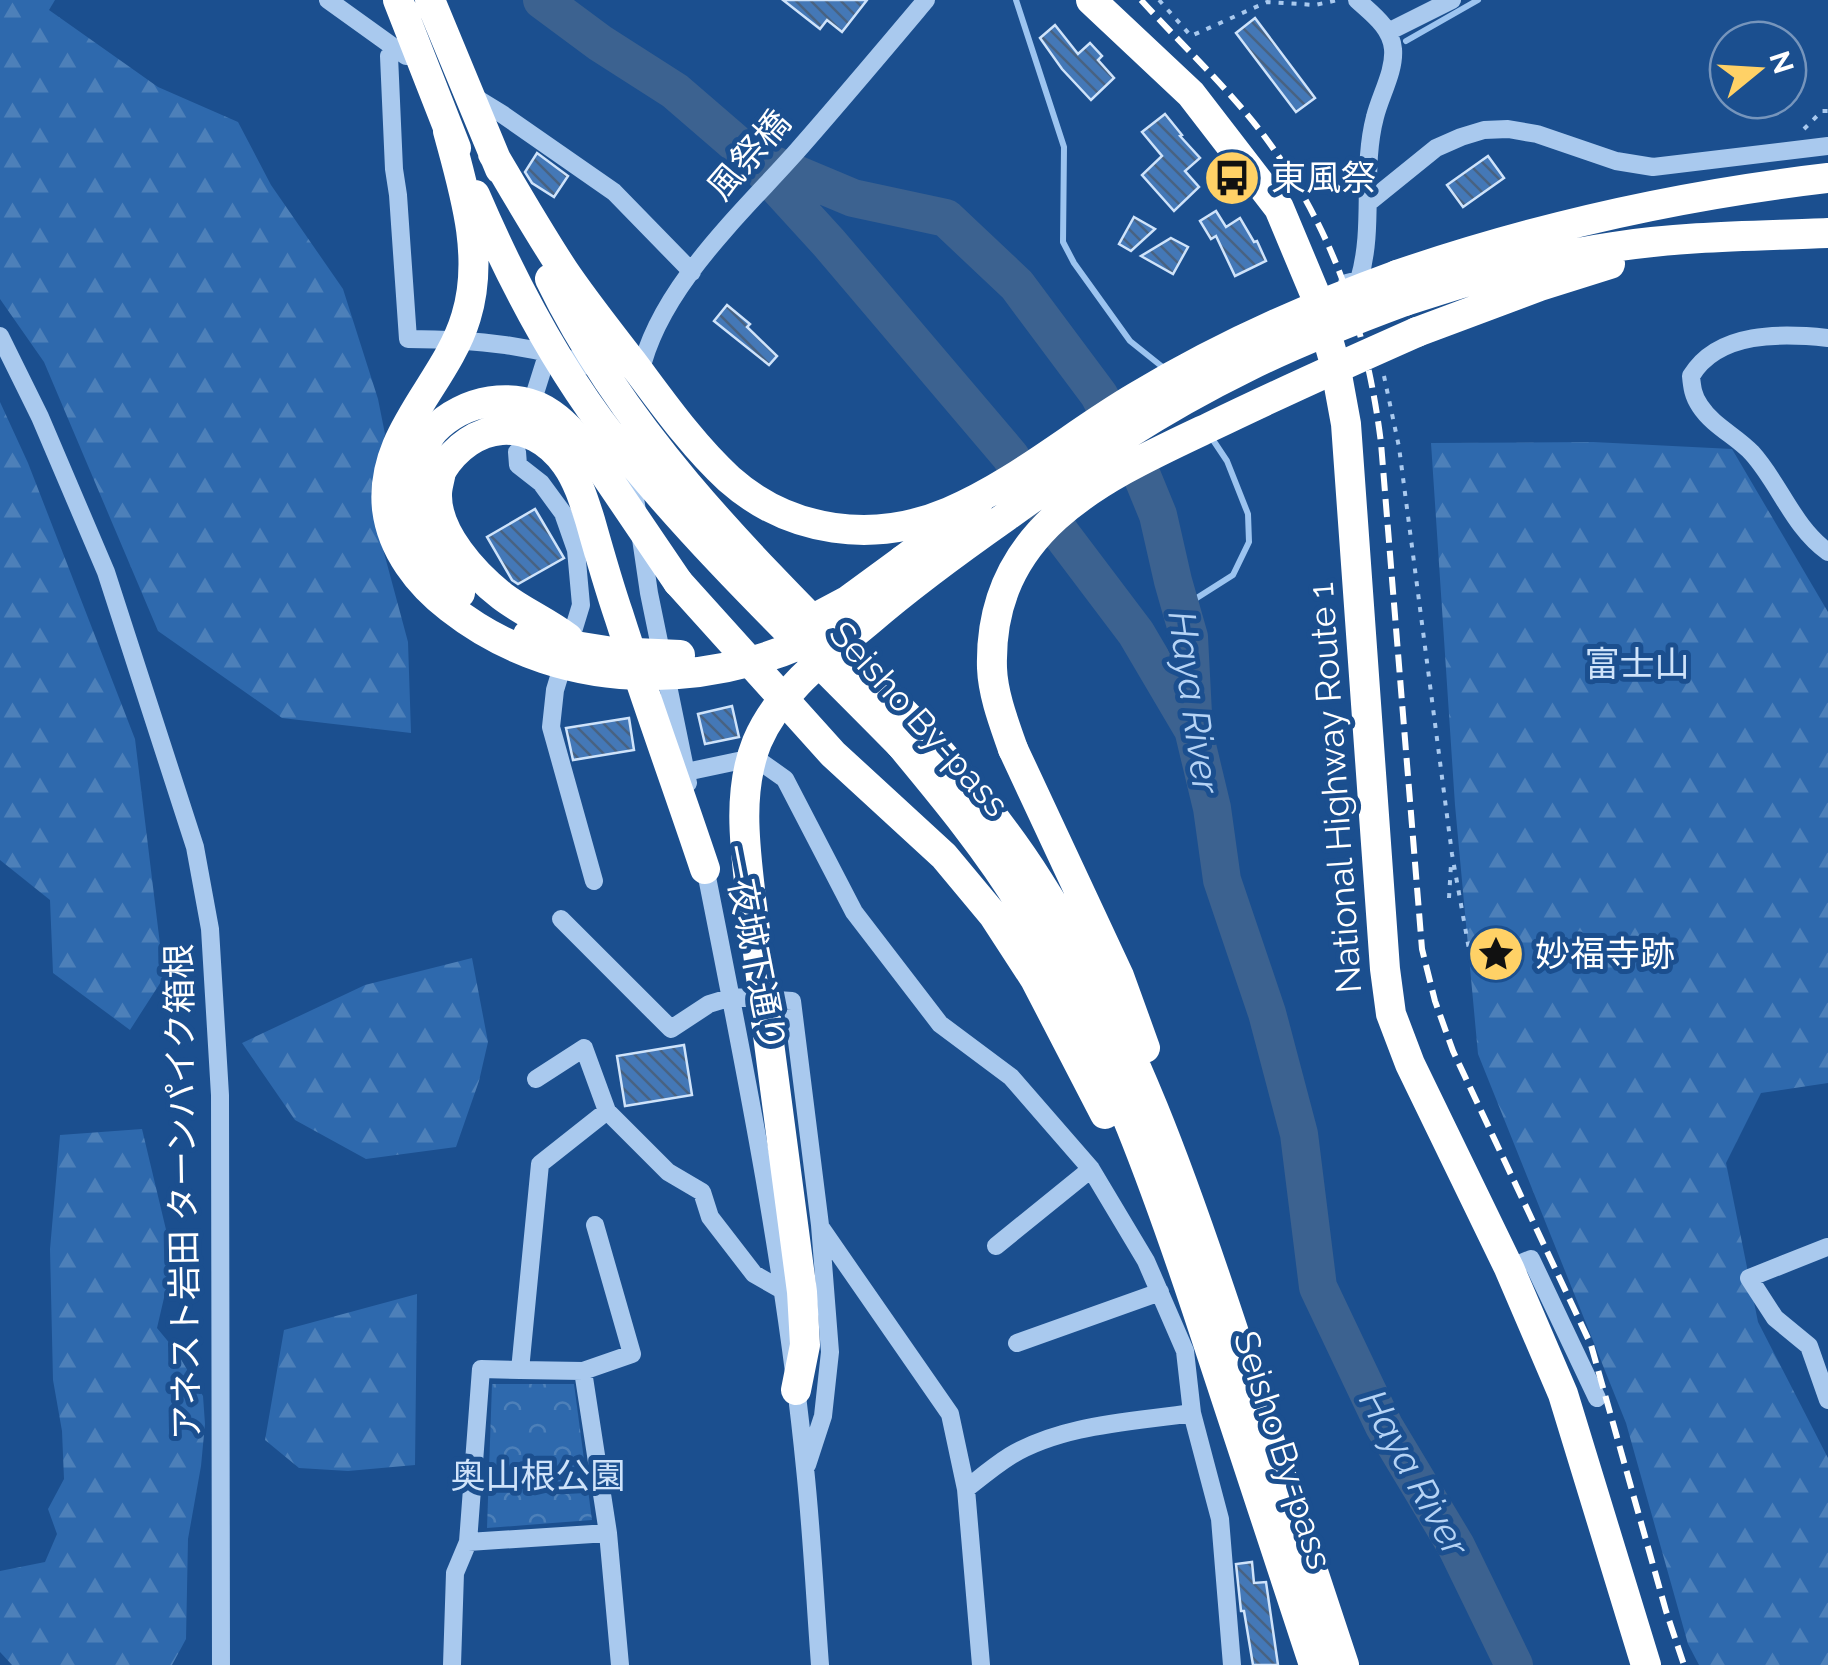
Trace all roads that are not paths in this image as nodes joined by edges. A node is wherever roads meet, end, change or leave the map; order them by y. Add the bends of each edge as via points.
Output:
1 (328, 0) edge
2 (398, 0) edge
3 (430, 0) edge
4 (926, 0) edge
5 (1092, 0) edge
6 (1357, 0) edge
7 (1452, 0) edge
8 (1388, 32) junction
9 (396, 50) junction
10 (448, 131) junction
11 (1828, 146) edge
12 (494, 154) junction
13 (1828, 178) edge
14 (1368, 203) junction
15 (1828, 232) edge
16 (1720, 238) junction
17 (696, 266) junction
18 (1401, 288) junction
19 (1315, 294) junction
20 (0, 336) edge
21 (1828, 338) edge
22 (548, 352) junction
23 (638, 384) junction
24 (536, 390) dead end
25 (517, 452) dead end
26 (429, 464) junction
27 (1002, 486) junction
28 (1828, 552) edge
29 (916, 580) junction
30 (909, 736) junction
31 (686, 772) junction
32 (706, 869) junction
33 (594, 881) dead end
34 (561, 919) dead end
35 (732, 998) junction
36 (536, 1079) dead end
37 (607, 1111) junction
38 (1091, 1169) junction
39 (1194, 1209) junction
40 (820, 1225) junction
41 (594, 1226) dead end
42 (996, 1246) dead end
43 (1827, 1247) edge
44 (1509, 1268) junction
45 (782, 1290) junction
46 (1175, 1290) junction
47 (1016, 1344) dead end
48 (520, 1370) junction
49 (583, 1371) junction
50 (796, 1390) junction
51 (1596, 1398) dead end
52 (1828, 1400) edge
53 (1192, 1414) junction
54 (805, 1470) junction
55 (966, 1489) junction
56 (608, 1533) junction
57 (468, 1542) junction
58 (221, 1665) edge
59 (452, 1665) edge
60 (620, 1665) edge
61 (820, 1665) edge
62 (981, 1665) edge
63 (1232, 1665) edge
64 (1314, 1665) edge
65 (1344, 1665) edge
66 (1646, 1665) edge

1 - 9 street
2 - 10 highway, Seisho By-pass, bridge
3 - 12 highway, Seisho By-pass, bridge
4 - 17 street, 風祭橋
5 - 19 highway, National Highway Route 1 via 1190,94 1278,208
6 - 8 street
7 - 8 street
8 - 14 street via 1394,52 1374,120
9 - 17 street via 614,192
9 - 22 street via 389,56 408,338
10 - 29 highway, bridge via 470,222 472,290 453,351 405,426 386,480 396,543 432,594 502,642 544,660 656,676 726,668 786,651
10 - 30 highway, Seisho By-pass, bridge via 524,299 612,437 699,539
11 - 14 street via 1653,167 1537,134 1484,130 1436,148
12 - 27 highway, bridge via 565,273 666,407 704,454 760,502 822,528 887,530 947,513
12 - 30 highway, Seisho By-pass, bridge via 559,296 649,439
13 - 18 highway via 1591,218 1465,252
14 - 19 street via 1358,280
15 - 16 highway
16 - 18 highway via 1644,243
16 - 39 highway, bridge via 1604,266 1417,332 1158,452 1052,519 1012,571 994,637 1000,709 1119,976
17 - 23 street, 一夜城下通り via 666,310
18 - 27 highway, bridge via 1284,319 1185,368
18 - 29 highway, bridge via 1200,391 1087,460
19 - 44 highway, National Highway Route 1 via 1346,424 1391,1014
20 - 58 street, アネスト岩田 ターンパイク箱根 via 106,572 195,847 210,929 220,1095
21 - 28 street via 1726,345 1691,376 1700,406 1751,452 1805,531
22 - 23 street
22 - 24 street
23 - 31 street, 一夜城下通り via 630,465
25 - 33 street via 518,465 563,513 576,550 581,605 551,727
26 - 27 highway, bridge via 411,476 409,501 420,540 440,572 486,613 523,634 613,652 686,654 782,634 847,601
26 - 32 highway via 474,437 507,430 540,440 566,464
26 - 46 highway, bridge via 431,433 470,406 522,402 568,428 678,582 833,754 944,856 994,916 1088,1078
29 - 50 highway, bridge via 800,680 771,717 748,777 745,834 802,1292 804,1345
30 - 39 highway, Seisho By-pass via 998,822 1039,882 1078,949
30 - 46 highway, Seisho By-pass via 1024,908 1106,1066 1148,1172
31 - 32 street, 一夜城下通り
31 - 38 street via 753,760 785,779 854,912 940,1024 1011,1077
32 - 35 street, 一夜城下通り
34 - 35 street via 671,1029 709,1004
35 - 40 street via 792,1000
35 - 45 street, 一夜城下通り
36 - 37 street via 584,1048
37 - 45 street via 668,1172 702,1192 710,1217 754,1274
37 - 48 street via 540,1164
38 - 42 street
38 - 46 street via 1146,1261
39 - 65 highway, Seisho By-pass
40 - 54 street via 830,1352 822,1416
40 - 55 street via 950,1414
41 - 49 street via 632,1354
43 - 52 street via 1749,1278 1775,1318 1809,1346
44 - 51 street via 1530,1259
44 - 66 highway, National Highway Route 1 via 1563,1394
45 - 50 street, 一夜城下通り
46 - 47 street
46 - 53 street
46 - 64 highway, Seisho By-pass
48 - 49 street
48 - 57 street via 482,1369
49 - 56 street
50 - 54 street, 一夜城下通り
53 - 55 street via 1042,1442
53 - 63 street via 1220,1519
54 - 61 street, 一夜城下通り
55 - 62 street
56 - 57 street
56 - 60 street
57 - 59 street via 455,1573

